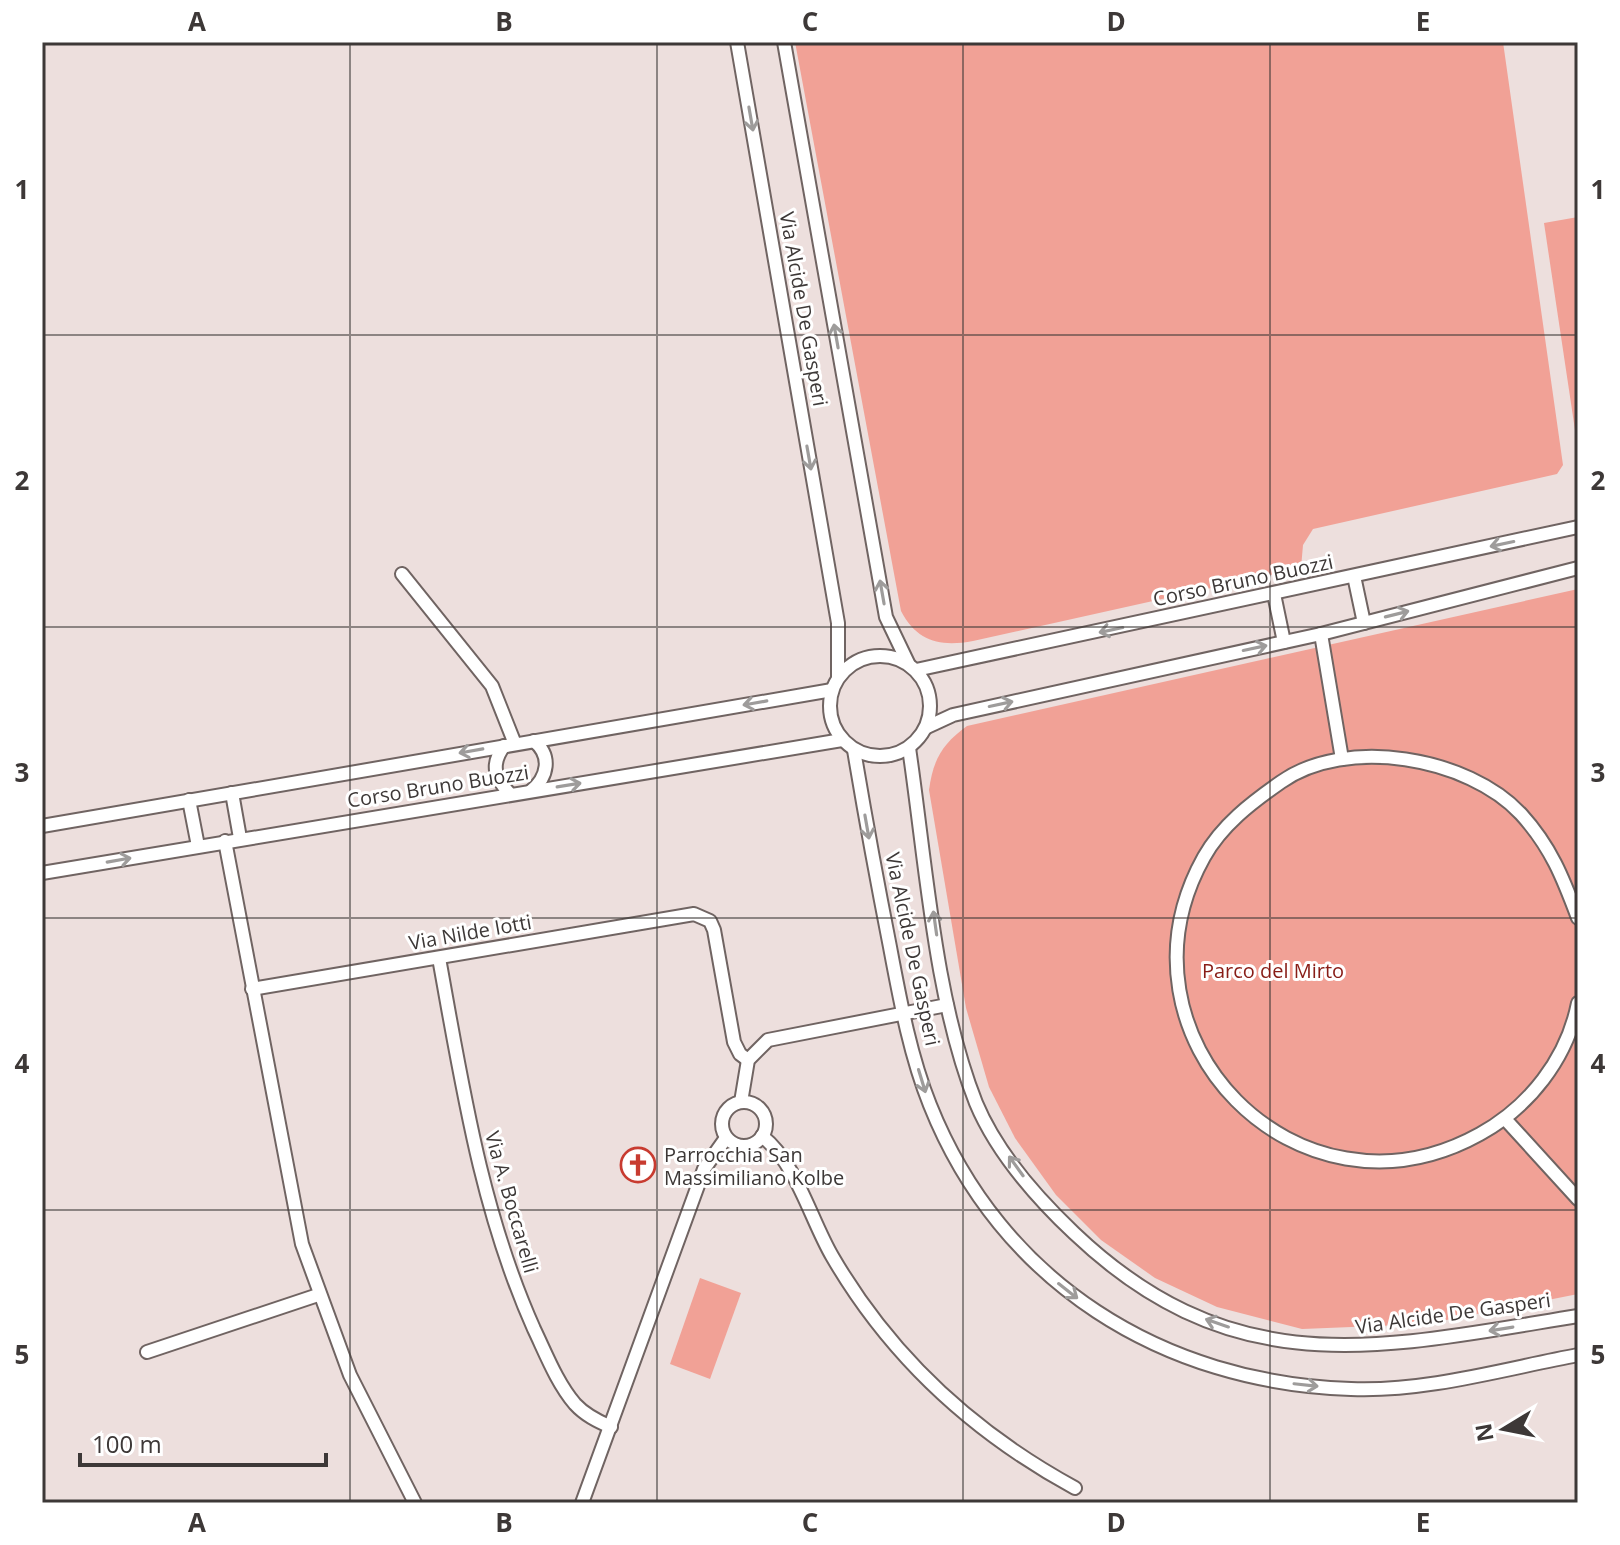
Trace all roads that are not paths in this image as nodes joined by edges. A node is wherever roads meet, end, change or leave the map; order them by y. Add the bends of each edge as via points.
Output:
1 (737, 42) edge
2 (784, 42) edge
3 (1578, 527) edge
4 (1578, 568) edge
5 (402, 574) dead end
6 (1354, 576) junction
7 (1274, 594) junction
8 (1364, 623) junction
9 (1321, 634) junction
10 (1284, 642) junction
11 (912, 667) junction
12 (838, 677) junction
13 (832, 690) junction
14 (927, 727) junction
15 (842, 740) junction
16 (534, 741) junction
17 (510, 745) junction
18 (909, 748) junction
19 (854, 750) junction
20 (1342, 759) junction
21 (531, 791) junction
22 (232, 793) junction
23 (510, 794) junction
24 (189, 800) junction
25 (42, 826) edge
26 (240, 838) junction
27 (225, 841) junction
28 (198, 846) junction
29 (42, 873) edge
30 (1578, 918) edge
31 (439, 958) junction
32 (252, 989) junction
33 (1578, 1003) edge
34 (947, 1005) junction
35 (903, 1013) junction
36 (748, 1060) junction
37 (741, 1102) junction
38 (1506, 1120) junction
39 (762, 1136) junction
40 (726, 1138) junction
41 (1578, 1199) edge
42 (318, 1295) junction
43 (1578, 1316) edge
44 (147, 1352) dead end
45 (1578, 1355) edge
46 (611, 1427) junction
47 (1075, 1488) dead end
48 (415, 1503) edge
49 (582, 1503) edge

1 -> 12 street, Via Alcide De Gasperi via 838,623
11 -> 2 street, Via Alcide De Gasperi via 886,617
3 -> 6 street, Corso Bruno Buozzi
8 -> 4 street
5 - 17 street via 492,686
6 - 7 street, Corso Bruno Buozzi
6 - 8 street
7 - 10 street
7 -> 11 street, Corso Bruno Buozzi
8 - 9 street
9 - 10 street
9 - 20 street
14 -> 10 street via 953,715
11 - 12 street via 879,655 863,658
11 - 14 street via 930,697
12 - 13 street
13 - 15 street via 829,708
13 -> 16 street, Corso Bruno Buozzi
14 - 18 street
15 - 19 street
21 -> 15 street, Corso Bruno Buozzi
16 - 17 street, Corso Bruno Buozzi
16 - 21 street via 541,747 546,771
17 -> 22 street, Corso Bruno Buozzi
17 - 23 street via 494,766
18 - 19 street via 882,757
34 -> 18 street, Via Alcide De Gasperi
19 -> 35 street, Via Alcide De Gasperi
20 - 30 street via 1406,757 1467,776 1519,812 1558,862
20 - 38 street via 1275,786 1240,811 1204,857 1177,944 1183,1011 1210,1072 1256,1121 1315,1153 1355,1160 1381,1164 1447,1152
21 - 23 street, Corso Bruno Buozzi
22 - 24 street, Corso Bruno Buozzi
22 - 26 street
23 - 26 street, Corso Bruno Buozzi
24 - 25 street, Corso Bruno Buozzi
24 - 28 street
26 - 27 street, Corso Bruno Buozzi
27 - 28 street, Corso Bruno Buozzi
27 - 32 street
29 -> 28 street, Corso Bruno Buozzi
31 - 32 street, Via Nilde Iotti
31 - 36 street, Via Nilde Iotti via 694,914 710,921 714,930 734,1042
31 - 46 street, Via A. Boccarelli via 472,1139 512,1275 565,1389 582,1411
32 - 42 street via 292,1200
33 - 38 street via 1567,1039 1542,1083
34 - 35 street
43 -> 34 street, Via Alcide De Gasperi via 1426,1341 1339,1347 1259,1336 1170,1305 1100,1258 1031,1188 977,1106
35 - 36 street via 780,1035
35 -> 45 street, Via Alcide De Gasperi via 930,1104 974,1190 1033,1262 1064,1289 1152,1344 1240,1374 1353,1389 1460,1378
36 - 37 street
37 - 39 street via 761,1110 766,1124
37 - 40 street via 724,1114
38 - 41 street
39 - 40 street via 742,1147
39 - 47 street via 781,1156 833,1257 915,1369 1033,1466
40 - 46 street via 704,1169
42 - 44 street
42 - 48 street via 370,1420
46 - 49 street

